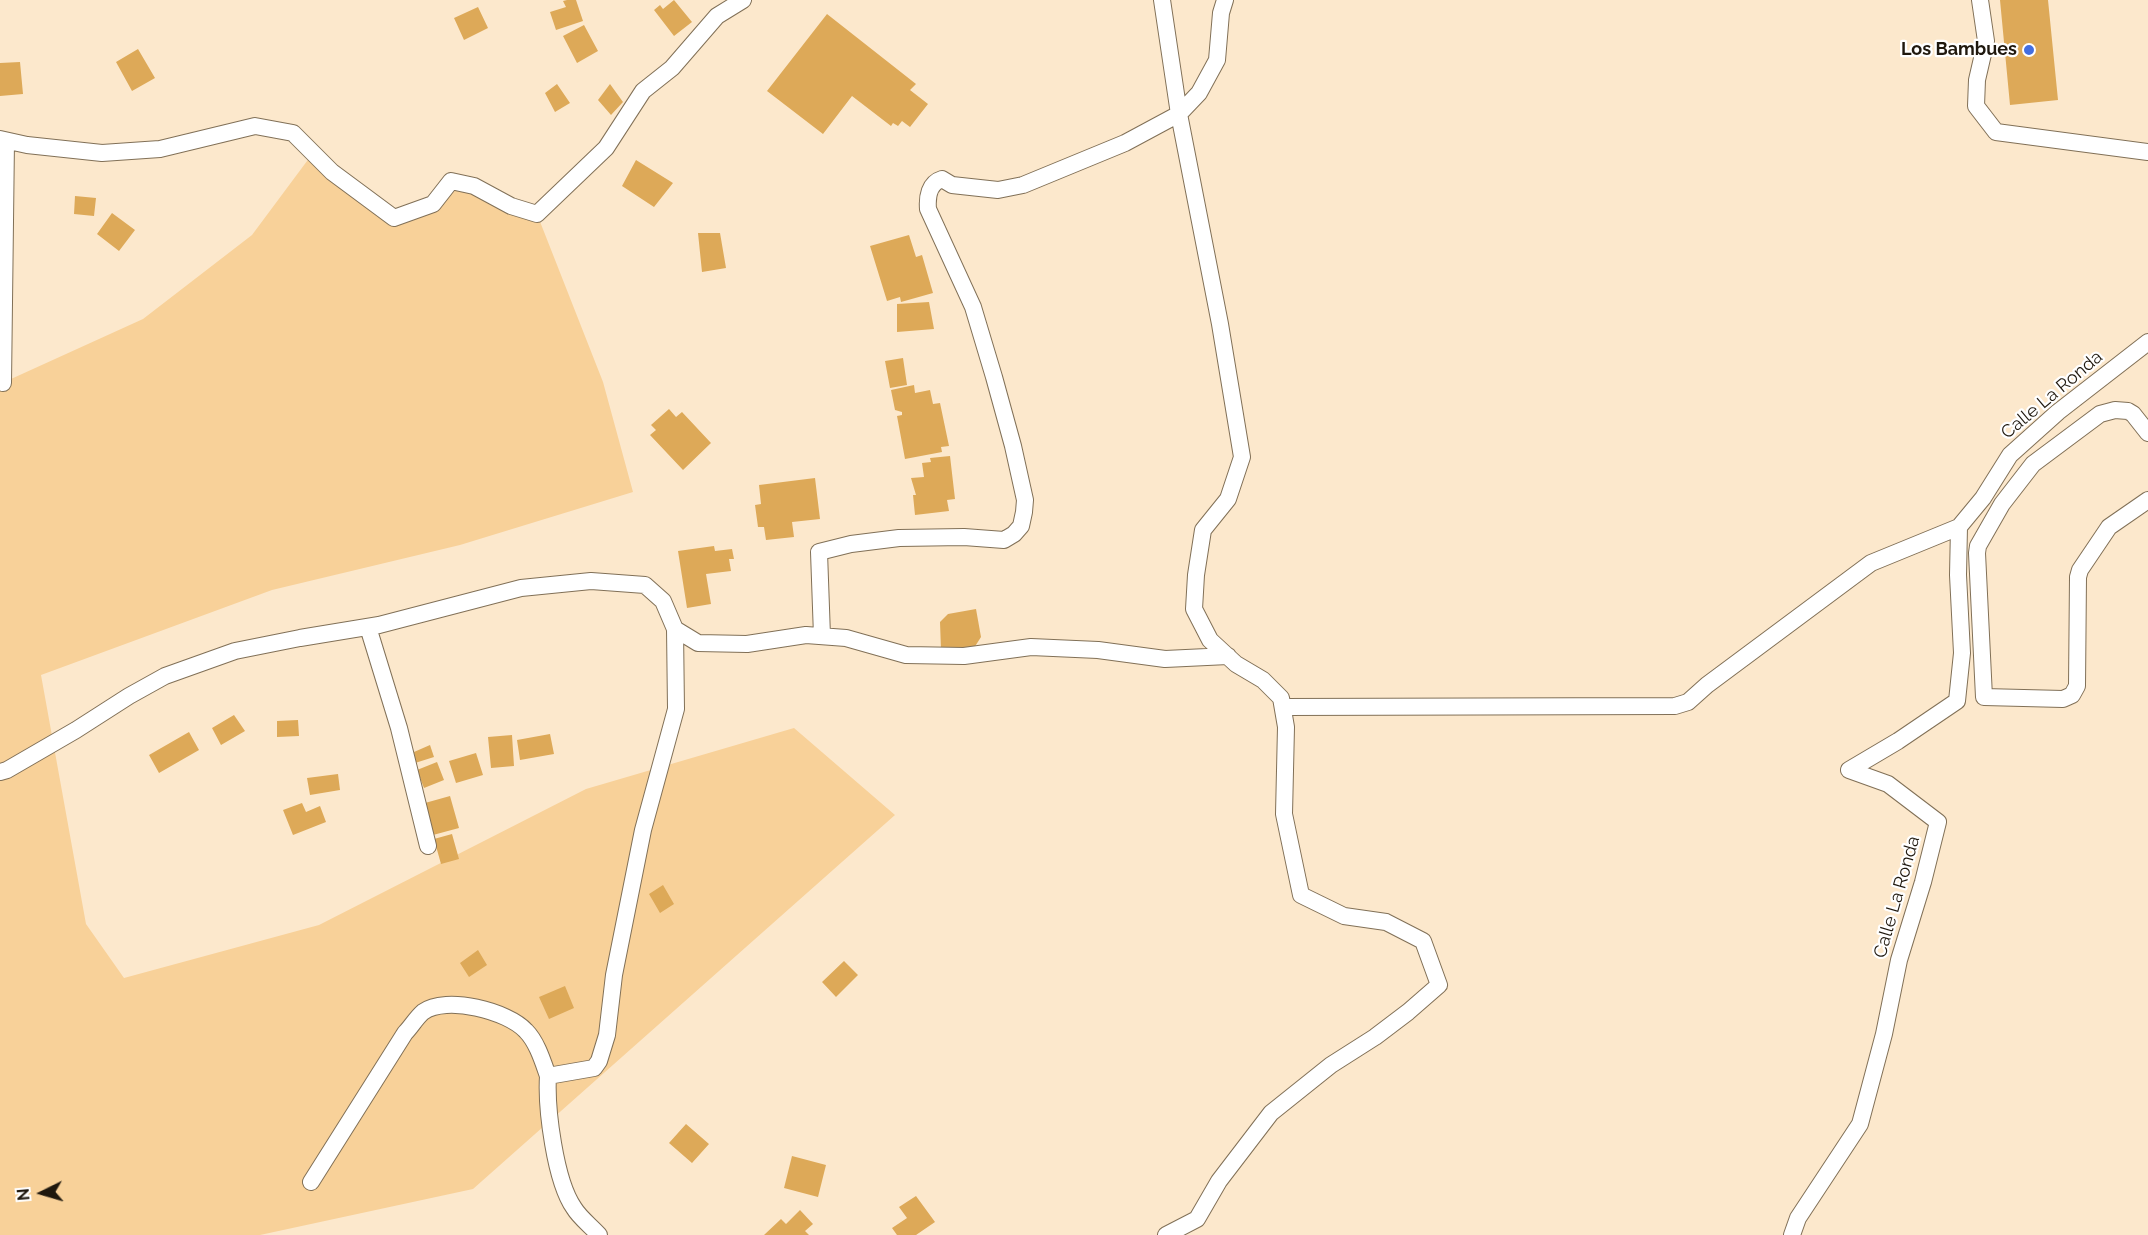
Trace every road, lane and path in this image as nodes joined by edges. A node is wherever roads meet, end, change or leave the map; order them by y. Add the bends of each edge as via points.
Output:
1 (743, 0) edge
2 (1162, 0) edge
3 (1225, 0) edge
4 (1980, 0) edge
5 (1179, 114) junction
6 (3, 140) edge
7 (2148, 152) edge
8 (2148, 342) edge
9 (3, 383) dead end
10 (2148, 433) edge
11 (2010, 455) junction
12 (2033, 464) junction
13 (2148, 500) edge
14 (1959, 527) junction
15 (368, 627) junction
16 (675, 629) junction
17 (822, 636) junction
18 (1228, 656) junction
19 (1283, 707) junction
20 (0, 772) edge
21 (428, 846) dead end
22 (548, 1076) junction
23 (311, 1182) dead end
24 (599, 1235) edge
25 (1167, 1235) edge
26 (1792, 1235) edge

1 - 6 street via 717,16 672,68 643,91 606,148 537,214 511,206 474,186 450,181 433,204 394,218 332,172 293,133 255,126 160,149 102,153
2 - 5 street
3 - 5 street via 1217,60 1199,93
4 - 7 street via 1986,41 1976,106 1996,132
5 - 17 street via 1125,142 1023,185 998,190 936,180 927,196 928,209 973,307 1025,500 1021,526 1004,540 899,538 819,552
5 - 18 street via 1242,457 1228,499 1203,530 1196,575 1194,609 1210,640
6 - 9 street
8 - 11 street, Calle La Ronda
10 - 12 street via 2128,411 2108,411
11 - 12 street
11 - 14 street, Calle La Ronda
12 - 13 street via 2002,504 1978,546 1984,697 2063,699 2072,695 2077,686 2080,570 2109,527
14 - 19 street via 1871,563 1688,702
14 - 26 street, Calle La Ronda via 1962,653 1957,701 1849,770 1888,784 1938,822 1899,960 1860,1124 1798,1218
15 - 16 street via 522,588 591,581 645,585 663,601
15 - 20 street via 235,651 165,676
15 - 21 street via 399,728
16 - 17 street via 698,643 747,644
16 - 22 street via 676,709 643,830 614,975 607,1035 594,1068
17 - 18 street via 846,638 906,655 964,656 1031,647 1098,650 1164,659
18 - 19 street via 1263,680 1281,698
19 - 25 street via 1284,814 1300,895 1344,916 1386,922 1423,941 1439,985 1271,1113 1219,1181 1197,1219
22 - 23 street via 528,1032 515,1021 460,1004 423,1012
22 - 24 street via 558,1170 573,1207

